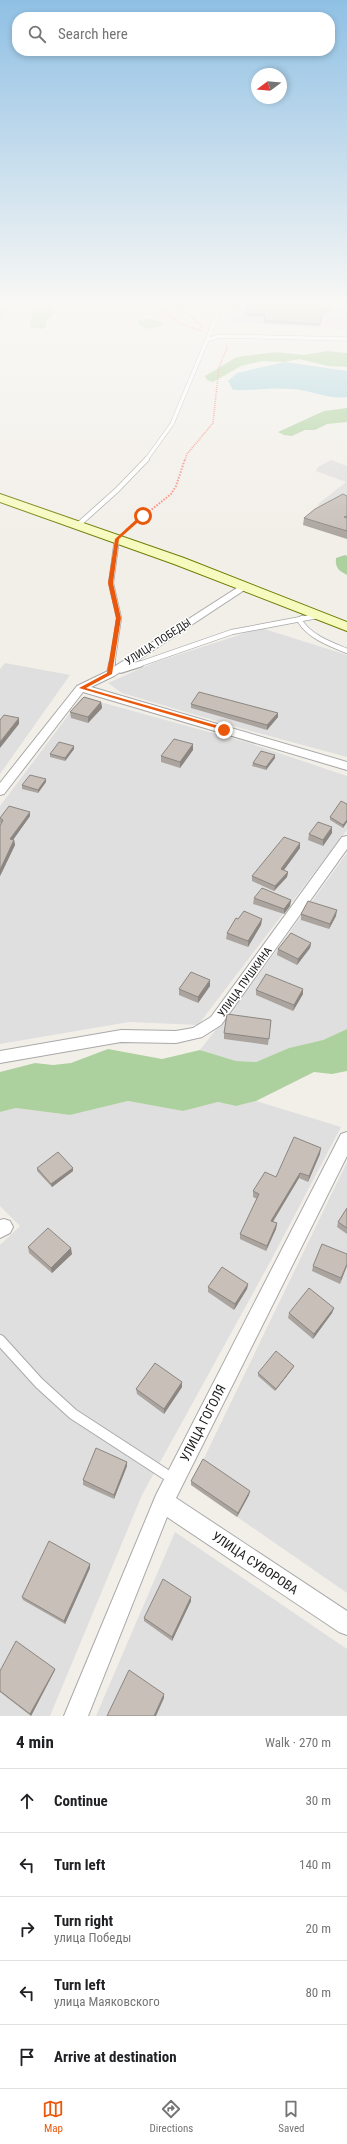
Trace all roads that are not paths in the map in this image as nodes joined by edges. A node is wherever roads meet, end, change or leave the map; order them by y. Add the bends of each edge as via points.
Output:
1 (189, 382) edge
2 (0, 498) edge
3 (78, 524) junction
4 (117, 539) junction
5 (243, 587) junction
6 (317, 616) junction
7 (302, 618) junction
8 (347, 627) edge
9 (347, 651) edge
10 (110, 674) junction
11 (81, 688) junction
12 (347, 766) edge
13 (0, 791) edge
14 (347, 840) edge
15 (0, 1057) edge
16 (347, 1139) edge
17 (0, 1340) edge
18 (174, 1480) junction
19 (163, 1502) junction
20 (347, 1624) edge
21 (76, 1716) edge

1 - 3 lane via 172,424 153,452 116,491
2 - 3 street
3 - 4 street
4 - 5 street
4 - 10 lane via 110,583 118,618
5 - 6 street
5 - 10 street, УЛИЦА ПОБЕДЫ
6 - 7 lane
6 - 8 street
7 - 9 lane via 300,623 305,628 327,643
7 - 10 lane via 207,639
10 - 11 street, УЛИЦА ПОБЕДЫ
11 - 12 street
11 - 13 street, УЛИЦА ПОБЕДЫ
14 - 15 street, УЛИЦА ПУШКИНА via 216,1021 210,1025 197,1033 176,1037 121,1036
16 - 18 street, УЛИЦА ГОГОЛЯ
17 - 18 lane via 39,1383 73,1414
18 - 19 street, УЛИЦА ГОГОЛЯ
19 - 20 street, УЛИЦА СУВОРОВА
19 - 21 street, УЛИЦА ГОГОЛЯ

